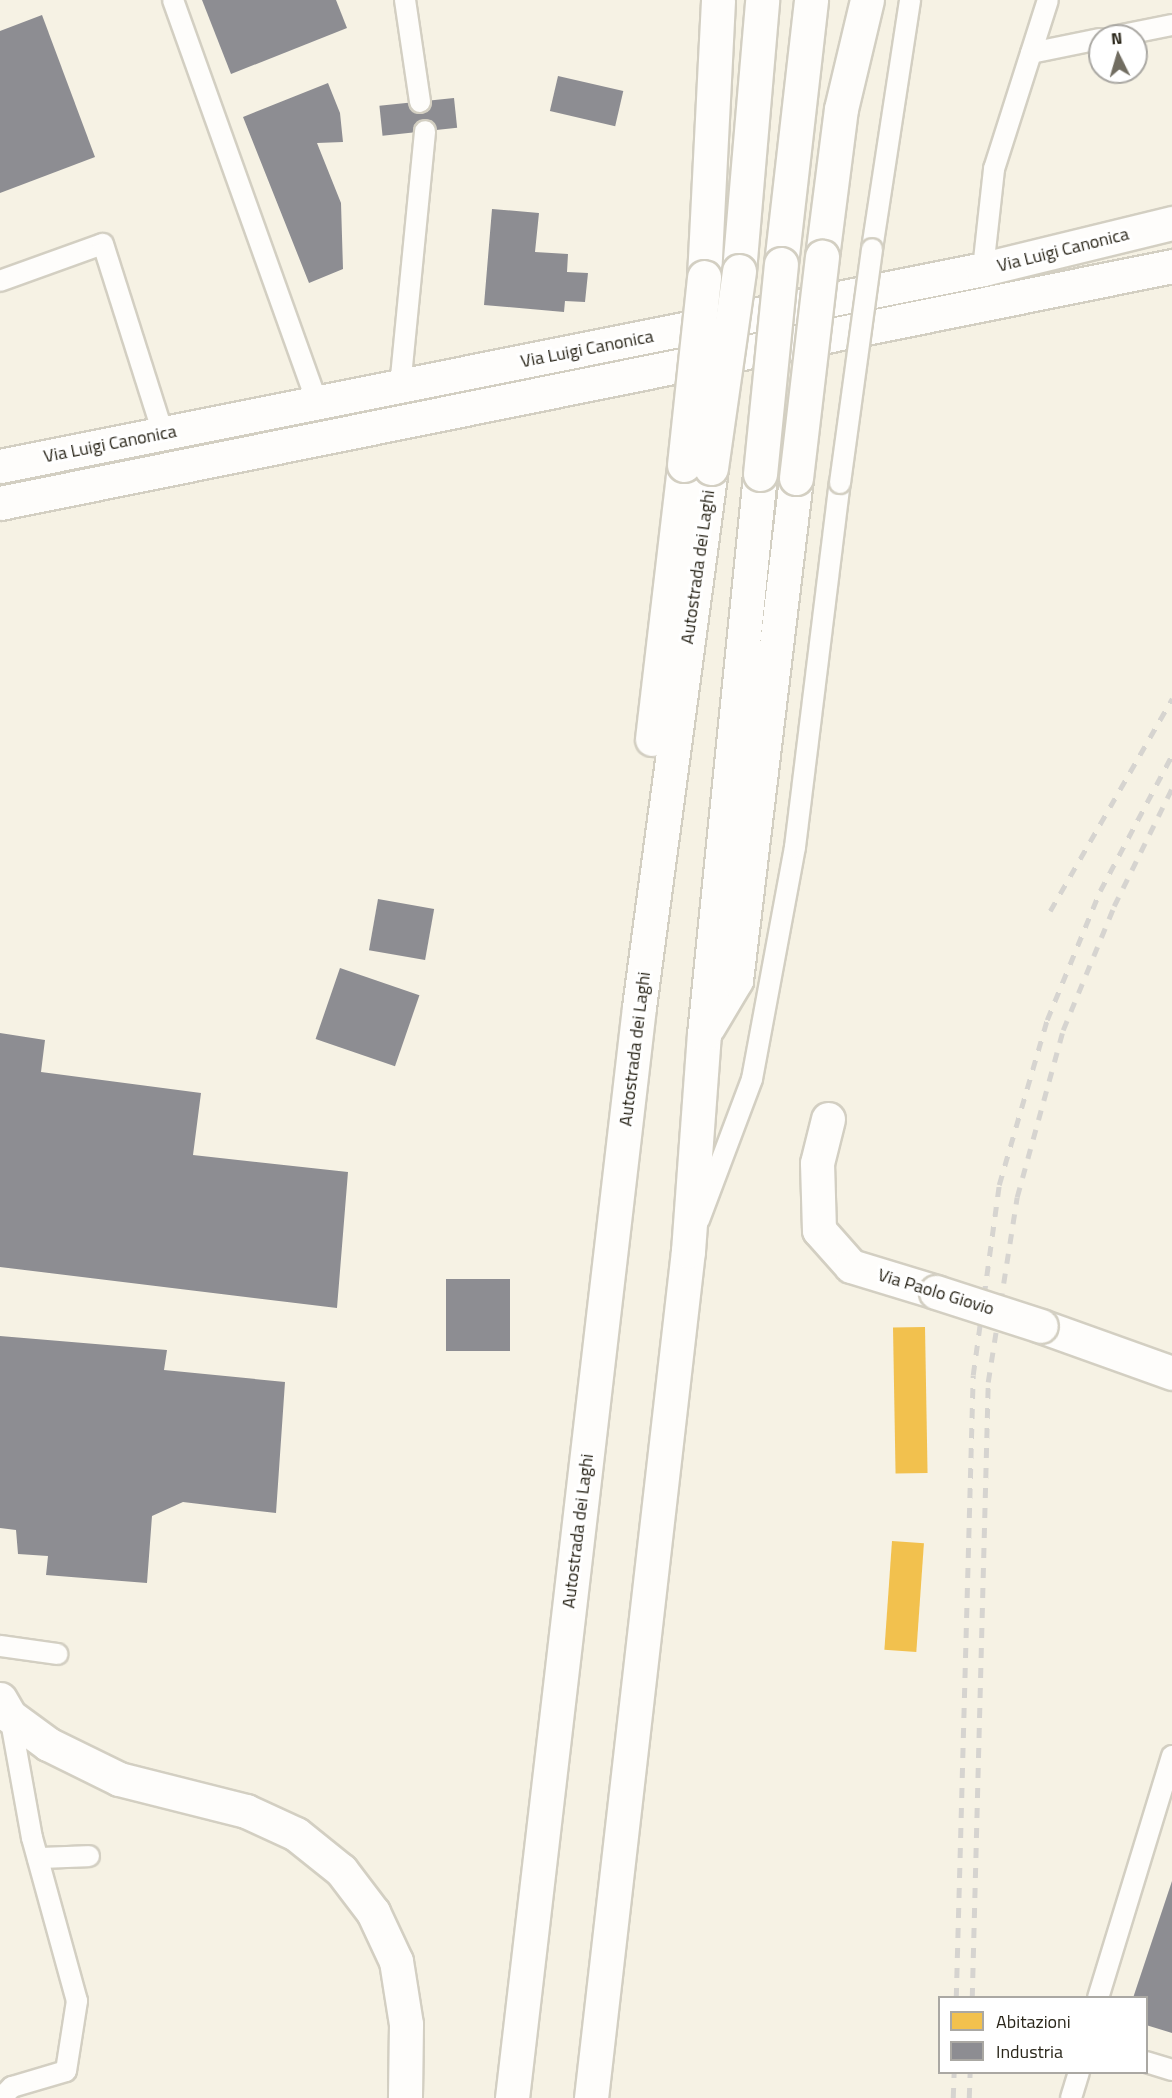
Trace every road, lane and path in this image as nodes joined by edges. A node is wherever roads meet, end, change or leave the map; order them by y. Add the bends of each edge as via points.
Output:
1 (173, 0) edge
2 (405, 0) edge
3 (718, 0) edge
4 (762, 0) edge
5 (811, 0) edge
6 (867, 0) edge
7 (910, 0) edge
8 (1048, 0) edge
9 (1172, 25) edge
10 (1148, 30) edge
11 (1088, 41) edge
12 (1031, 53) junction
13 (420, 102) dead end
14 (425, 130) dead end
15 (1172, 223) edge
16 (1172, 266) edge
17 (983, 269) junction
18 (0, 281) edge
19 (399, 387) junction
20 (317, 403) junction
21 (163, 433) junction
22 (0, 466) edge
23 (697, 467) junction
24 (0, 503) edge
25 (704, 1034) junction
26 (828, 1119) dead end
27 (688, 1251) junction
28 (1172, 1373) edge
29 (0, 1646) edge
30 (57, 1654) dead end
31 (5, 1707) edge
32 (1172, 1756) edge
33 (89, 1856) dead end
34 (38, 1858) junction
35 (1099, 1996) edge
36 (1148, 2063) edge
37 (1172, 2070) edge
38 (1079, 2074) edge
39 (1, 2098) edge
40 (405, 2098) edge
41 (512, 2098) edge
42 (591, 2098) edge
43 (1071, 2098) edge

1 - 20 lane
2 - 13 lane
3 - 23 main road, bridge
4 - 23 main road, Autostrada dei Laghi, bridge via 739,271
5 - 25 main road, bridge
6 - 25 main road, bridge via 841,109 736,980
7 - 27 lane, bridge via 840,483 795,848 752,1078
8 - 12 lane
9 - 10 lane
11 - 12 lane
12 - 17 lane via 994,169
14 - 19 lane
15 - 17 main road, Via Luigi Canonica
16 - 24 main road, Via Luigi Canonica
17 - 19 main road, Via Luigi Canonica
18 - 21 lane via 103,244
19 - 20 main road, Via Luigi Canonica
20 - 21 main road, Via Luigi Canonica
21 - 22 main road, Via Luigi Canonica
23 - 41 main road, Autostrada dei Laghi via 639,1007
25 - 27 main road
26 - 28 main road, Via Paolo Giovio, bridge via 817,1163 819,1230 851,1266 1041,1326
27 - 42 main road
29 - 30 lane
31 - 34 lane
31 - 40 main road via 48,1744 119,1779 246,1811 296,1834 341,1870 373,1912 396,1961 406,2024
32 - 35 lane
33 - 34 lane
34 - 39 lane via 76,2001 66,2071 12,2087
36 - 37 lane
38 - 43 lane

